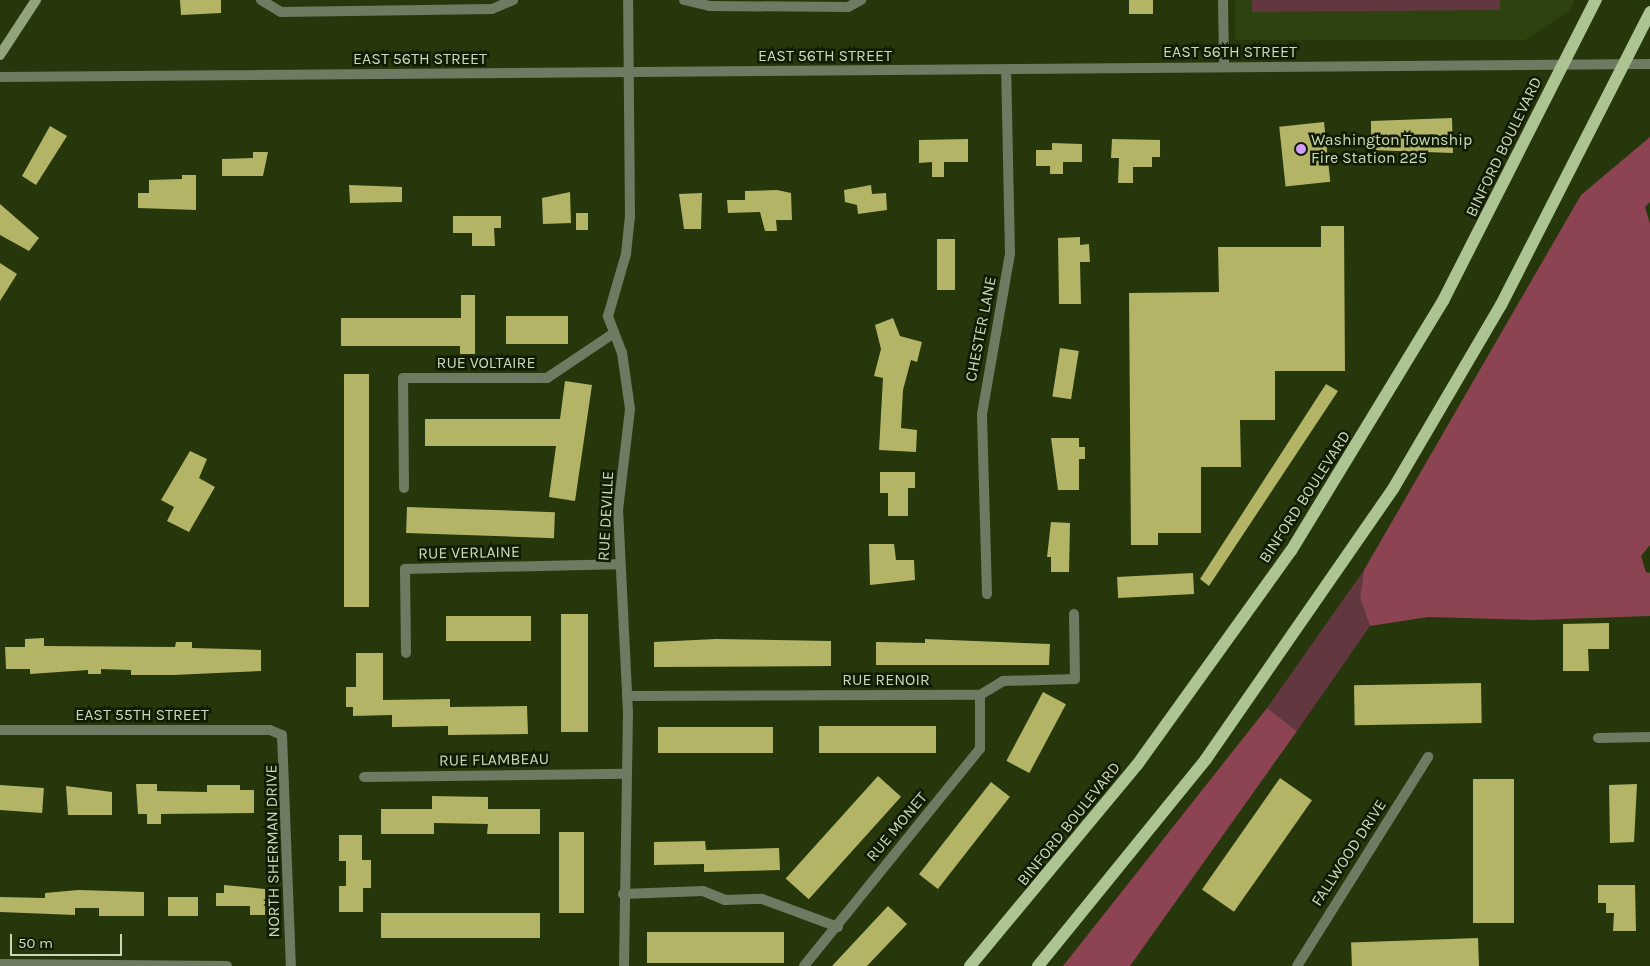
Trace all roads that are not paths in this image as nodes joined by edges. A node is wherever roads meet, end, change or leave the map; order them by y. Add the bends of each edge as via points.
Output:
1 (36, 0) edge
2 (261, 0) edge
3 (513, 0) edge
4 (628, 0) edge
5 (684, 0) edge
6 (861, 0) edge
7 (1223, 0) edge
8 (1596, 0) edge
9 (1650, 12) edge
10 (0, 55) edge
11 (1650, 64) edge
12 (1563, 65) junction
13 (1623, 65) junction
14 (1224, 67) junction
15 (1006, 70) junction
16 (627, 73) junction
17 (0, 77) edge
18 (614, 333) junction
19 (404, 488) dead end
20 (618, 564) junction
21 (986, 594) dead end
22 (1074, 614) dead end
23 (406, 653) dead end
24 (980, 695) junction
25 (627, 696) junction
26 (0, 730) edge
27 (282, 735) joint
28 (1650, 737) edge
29 (1598, 738) dead end
30 (1428, 757) dead end
31 (626, 774) junction
32 (364, 777) dead end
33 (623, 894) junction
34 (838, 927) junction
35 (0, 964) edge
36 (227, 966) edge
37 (291, 966) edge
38 (624, 966) edge
39 (804, 966) edge
40 (970, 966) edge
41 (1038, 966) edge
42 (1297, 966) edge

1 - 10 main road
2 - 3 street via 281,12 492,9
4 - 16 street, RUE DEVILLE
5 - 6 street via 709,6 838,7
7 - 14 street
8 - 12 main road, BINFORD BOULEVARD
9 - 13 main road
11 - 13 street, EAST 56TH STREET
12 - 13 street, EAST 56TH STREET
12 - 14 street, EAST 56TH STREET
12 - 40 main road, BINFORD BOULEVARD via 1439,307 1291,550 1137,765
13 - 41 main road via 1501,305 1376,514 1206,759
14 - 15 street, EAST 56TH STREET
15 - 16 street, EAST 56TH STREET
15 - 21 street, CHESTER LANE via 1010,247 982,414
16 - 17 street, EAST 56TH STREET
16 - 18 street, RUE DEVILLE via 630,218 626,254 608,316
18 - 19 street, RUE VOLTAIRE via 547,378 403,378
18 - 20 street, RUE DEVILLE via 629,381 630,409 618,510
20 - 23 street, RUE VERLAINE via 405,569
20 - 25 street, RUE DEVILLE
22 - 24 street via 1075,679 1003,681
24 - 25 street, RUE RENOIR
24 - 34 street, RUE MONET via 980,749
25 - 31 street, RUE DEVILLE
26 - 27 street, EAST 55TH STREET via 270,730
27 - 37 street, NORTH SHERMAN DRIVE
28 - 29 street
30 - 42 street, FALLWOOD DRIVE
31 - 32 street, RUE FLAMBEAU
31 - 33 street, RUE DEVILLE
33 - 34 street via 703,891 725,900 762,899
33 - 38 street, RUE DEVILLE
34 - 39 street, RUE MONET
35 - 36 street

